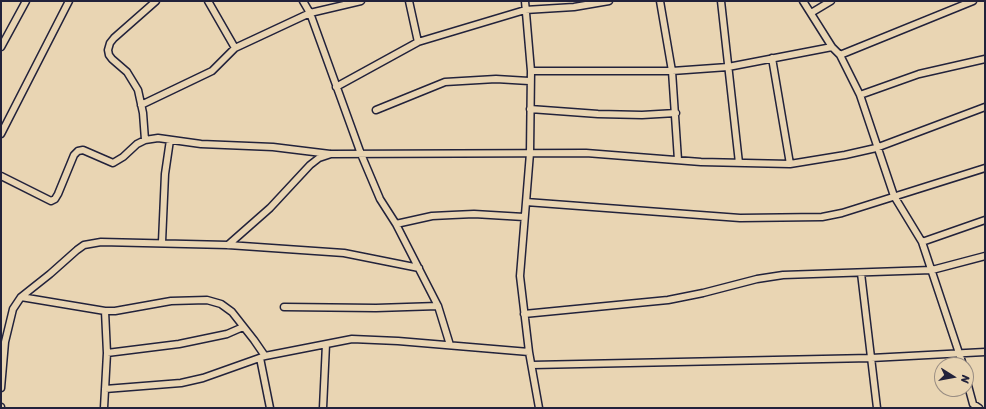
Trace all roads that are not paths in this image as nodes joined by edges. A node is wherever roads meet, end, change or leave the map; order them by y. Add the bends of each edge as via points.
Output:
1 (26, 1) edge
2 (69, 1) edge
3 (156, 1) edge
4 (208, 1) edge
5 (303, 1) edge
6 (361, 1) edge
7 (409, 1) edge
8 (525, 1) edge
9 (609, 1) edge
10 (660, 1) edge
11 (721, 1) edge
12 (803, 1) edge
13 (831, 1) edge
14 (973, 1) edge
15 (525, 10) junction
16 (310, 13) junction
17 (811, 13) junction
18 (418, 42) junction
19 (1, 47) edge
20 (832, 47) junction
21 (235, 48) junction
22 (840, 55) junction
23 (772, 58) junction
24 (985, 59) edge
25 (728, 67) junction
26 (531, 71) junction
27 (672, 71) junction
28 (529, 80) junction
29 (336, 87) junction
30 (860, 96) junction
31 (141, 105) junction
32 (985, 107) edge
33 (376, 110) dead end
34 (530, 110) junction
35 (676, 113) junction
36 (1, 134) edge
37 (145, 140) junction
38 (170, 140) junction
39 (876, 148) junction
40 (530, 153) junction
41 (331, 154) junction
42 (361, 154) junction
43 (678, 160) junction
44 (739, 163) junction
45 (790, 164) junction
46 (985, 168) edge
47 (1, 176) edge
48 (894, 196) junction
49 (526, 202) junction
50 (524, 218) junction
51 (985, 220) edge
52 (396, 224) junction
53 (162, 242) junction
54 (922, 242) junction
55 (228, 245) junction
56 (985, 256) edge
57 (419, 268) junction
58 (932, 270) junction
59 (861, 273) junction
60 (21, 297) junction
61 (438, 306) junction
62 (284, 307) dead end
63 (105, 311) junction
64 (524, 314) junction
65 (243, 327) junction
66 (326, 344) junction
67 (450, 345) junction
68 (529, 352) junction
69 (985, 352) edge
70 (108, 353) junction
71 (960, 354) junction
72 (262, 357) junction
73 (961, 357) edge
74 (871, 358) junction
75 (532, 365) junction
76 (1, 388) edge
77 (105, 389) junction
78 (971, 397) edge
79 (985, 406) edge
80 (104, 408) edge
81 (270, 408) edge
82 (323, 408) edge
83 (539, 408) edge
84 (877, 408) edge
85 (980, 408) edge

1 - 19 street
2 - 36 street
3 - 31 street via 114,38 108,50 133,80
4 - 21 street
5 - 16 street
6 - 16 street
7 - 18 street
8 - 15 street
9 - 15 street
10 - 27 street
11 - 25 street
12 - 17 street
13 - 17 street
14 - 22 street
15 - 18 street
15 - 26 street
16 - 21 street
16 - 29 street
17 - 20 street
18 - 29 street
20 - 22 street
20 - 23 street
21 - 31 street via 212,71
22 - 30 street
23 - 25 street
23 - 45 street
24 - 30 street via 919,74
25 - 27 street
25 - 44 street
26 - 27 street
26 - 28 street
27 - 35 street
28 - 33 street via 445,82
28 - 34 street
29 - 42 street
30 - 39 street via 868,113
31 - 37 street
32 - 39 street
34 - 35 street via 606,114
34 - 40 street
35 - 43 street
37 - 38 street
37 - 47 street via 113,164 83,150 78,151 58,194 51,201
38 - 41 street
38 - 53 street via 165,174
39 - 45 street
39 - 48 street
40 - 42 street
40 - 43 street via 586,153
40 - 49 street
41 - 42 street
41 - 55 street via 319,158 310,165 270,208
42 - 52 street via 380,199
43 - 44 street
44 - 45 street
46 - 48 street
48 - 49 street via 829,216 788,218 740,218
48 - 54 street
49 - 50 street
50 - 52 street via 481,214 452,215 432,216
50 - 64 street via 520,276
51 - 54 street
52 - 57 street
53 - 55 street
53 - 60 street via 101,242 84,245
54 - 58 street
55 - 57 street via 344,253
56 - 58 street
57 - 61 street
58 - 59 street
58 - 71 street
59 - 64 street via 783,274 668,300
59 - 74 street
60 - 63 street
60 - 76 street via 9,318
61 - 62 street
61 - 67 street
63 - 65 street via 171,301 207,300 221,304
63 - 70 street
64 - 68 street
65 - 70 street via 227,334 179,344
65 - 72 street via 254,340
66 - 67 street via 352,339
66 - 72 street
66 - 82 street
67 - 68 street
68 - 75 street
69 - 71 street
70 - 77 street
71 - 73 street
71 - 74 street
72 - 77 street via 204,378 181,383
72 - 81 street
74 - 75 street
74 - 84 street
75 - 83 street
77 - 80 street
78 - 85 street via 973,404
79 - 85 street

